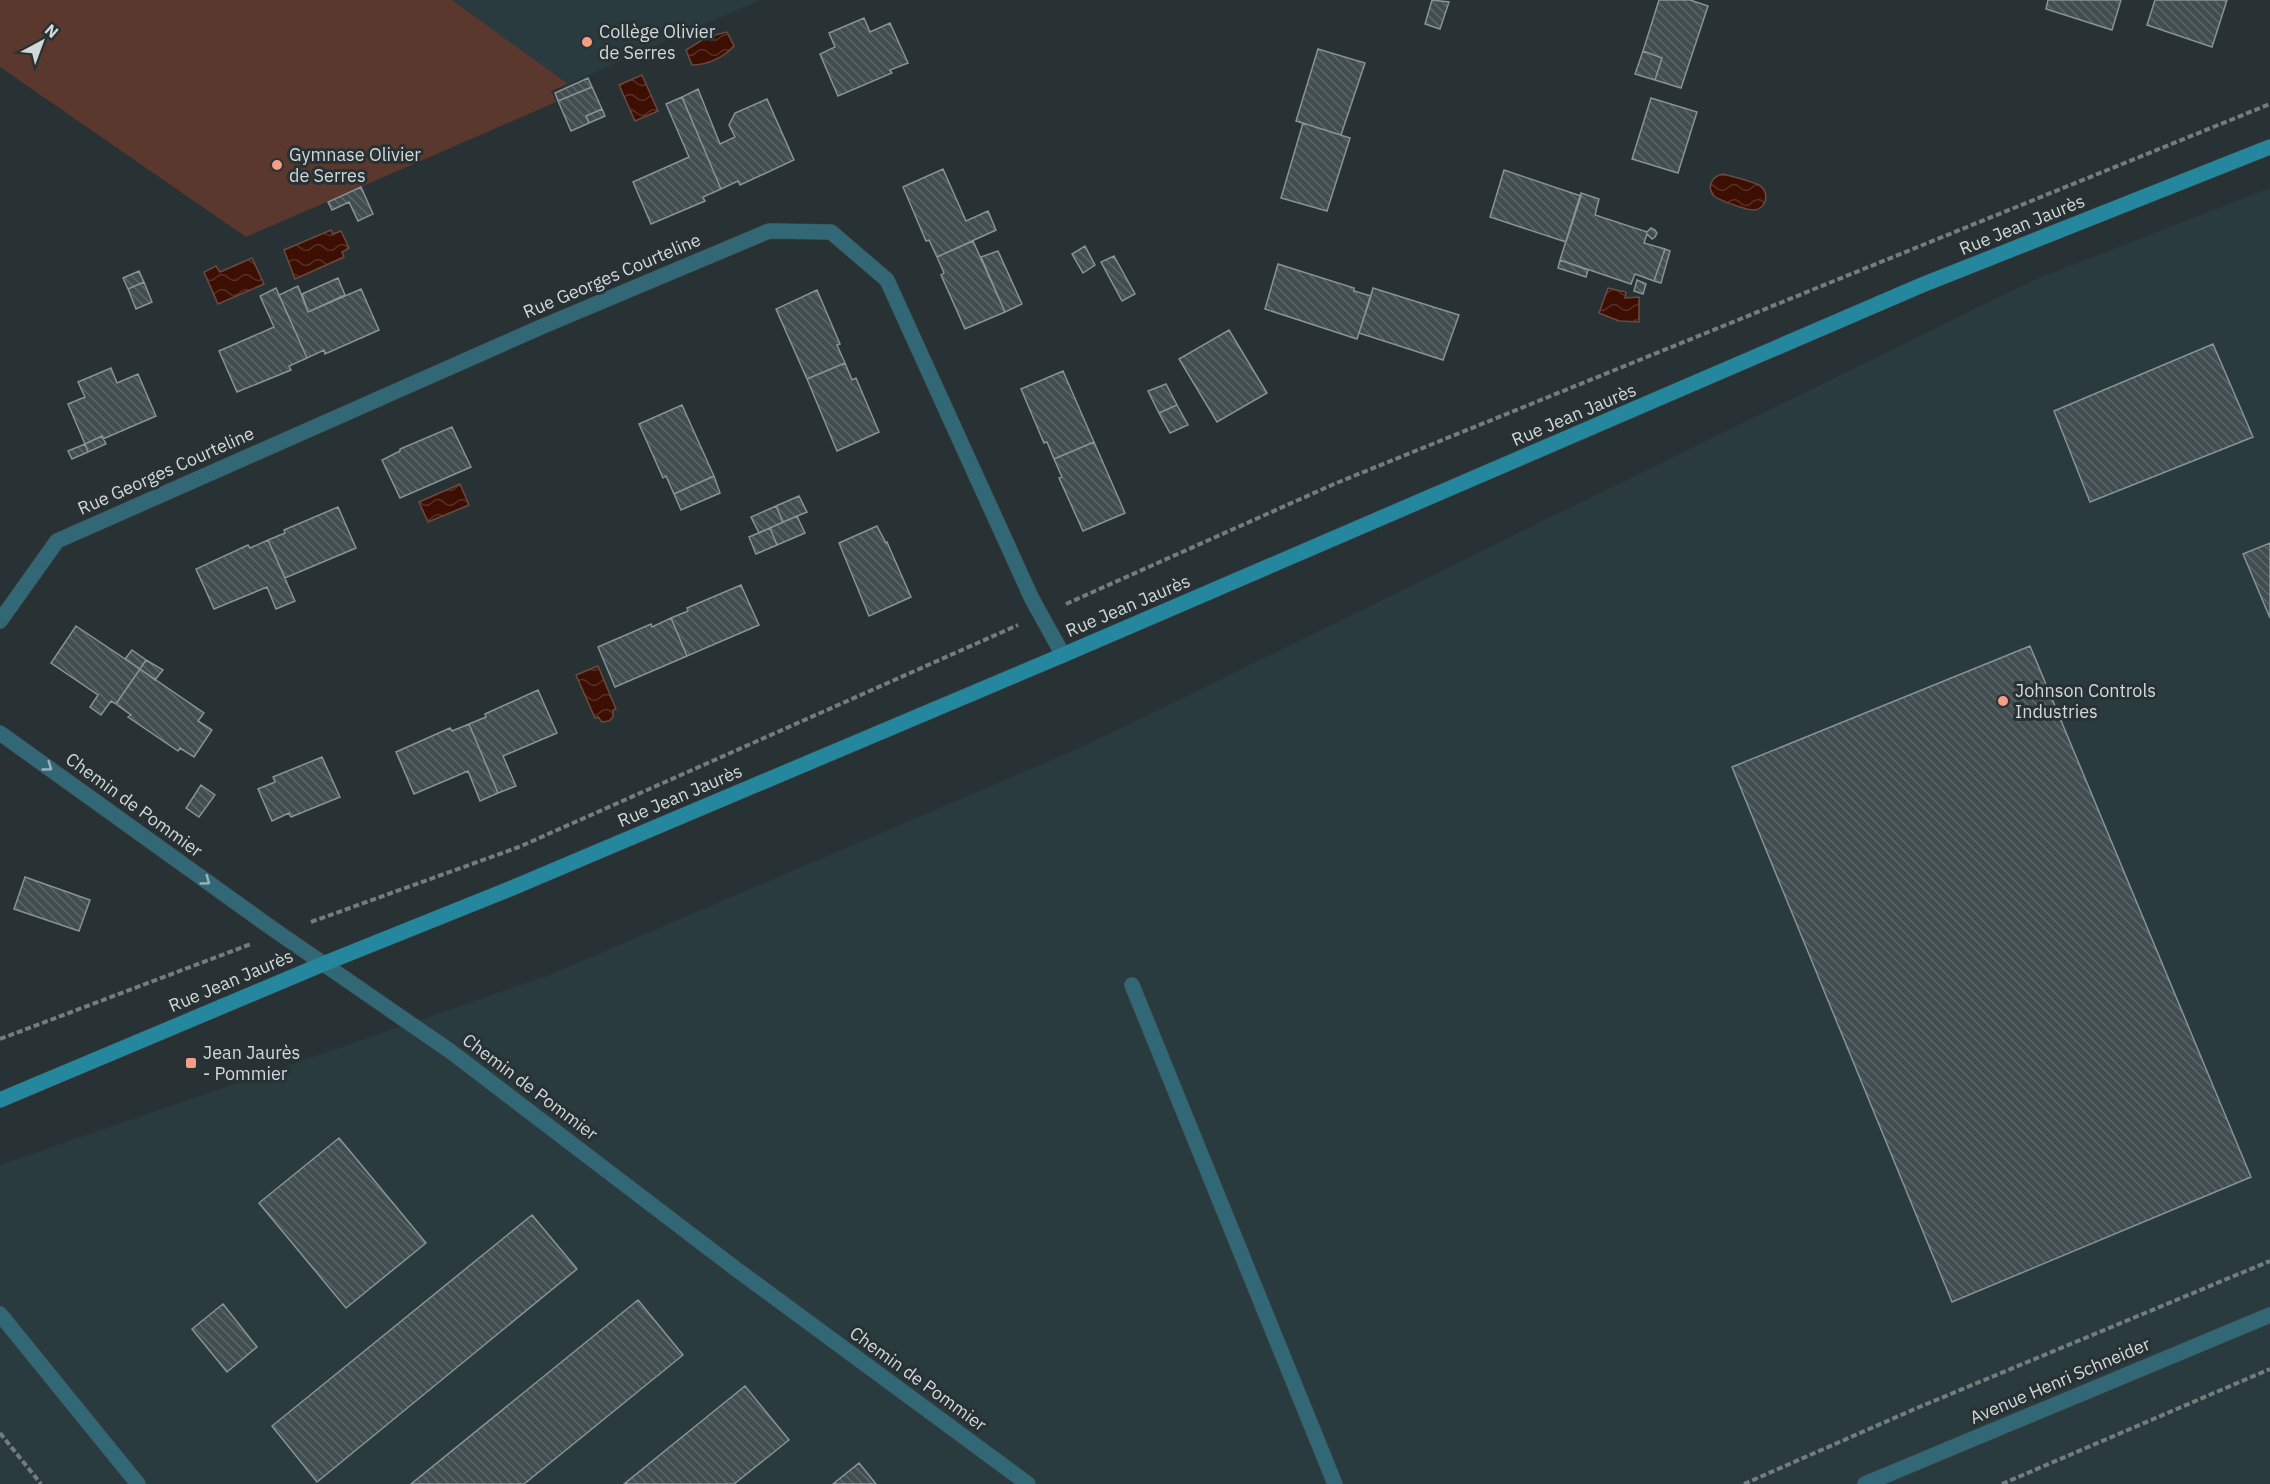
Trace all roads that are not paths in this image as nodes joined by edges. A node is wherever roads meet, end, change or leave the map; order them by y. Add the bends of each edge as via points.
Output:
1 (2270, 147) edge
2 (0, 621) edge
3 (1063, 655) junction
4 (0, 733) edge
5 (323, 964) junction
6 (1132, 985) dead end
7 (0, 1100) edge
8 (0, 1314) edge
9 (2270, 1314) edge
10 (138, 1484) edge
11 (1028, 1484) edge
12 (1335, 1484) edge
13 (1865, 1484) edge

1 - 3 main road, Rue Jean Jaurès via 1922,285
2 - 3 street, Rue Georges Courteline via 57,541 769,231 831,232 887,280 1032,599
3 - 5 main road, Rue Jean Jaurès
4 -> 5 street, Chemin de Pommier
5 - 7 main road, Rue Jean Jaurès
5 - 11 street, Chemin de Pommier via 450,1051
6 - 12 street
8 - 10 street
9 - 13 street, Avenue Henri Schneider

